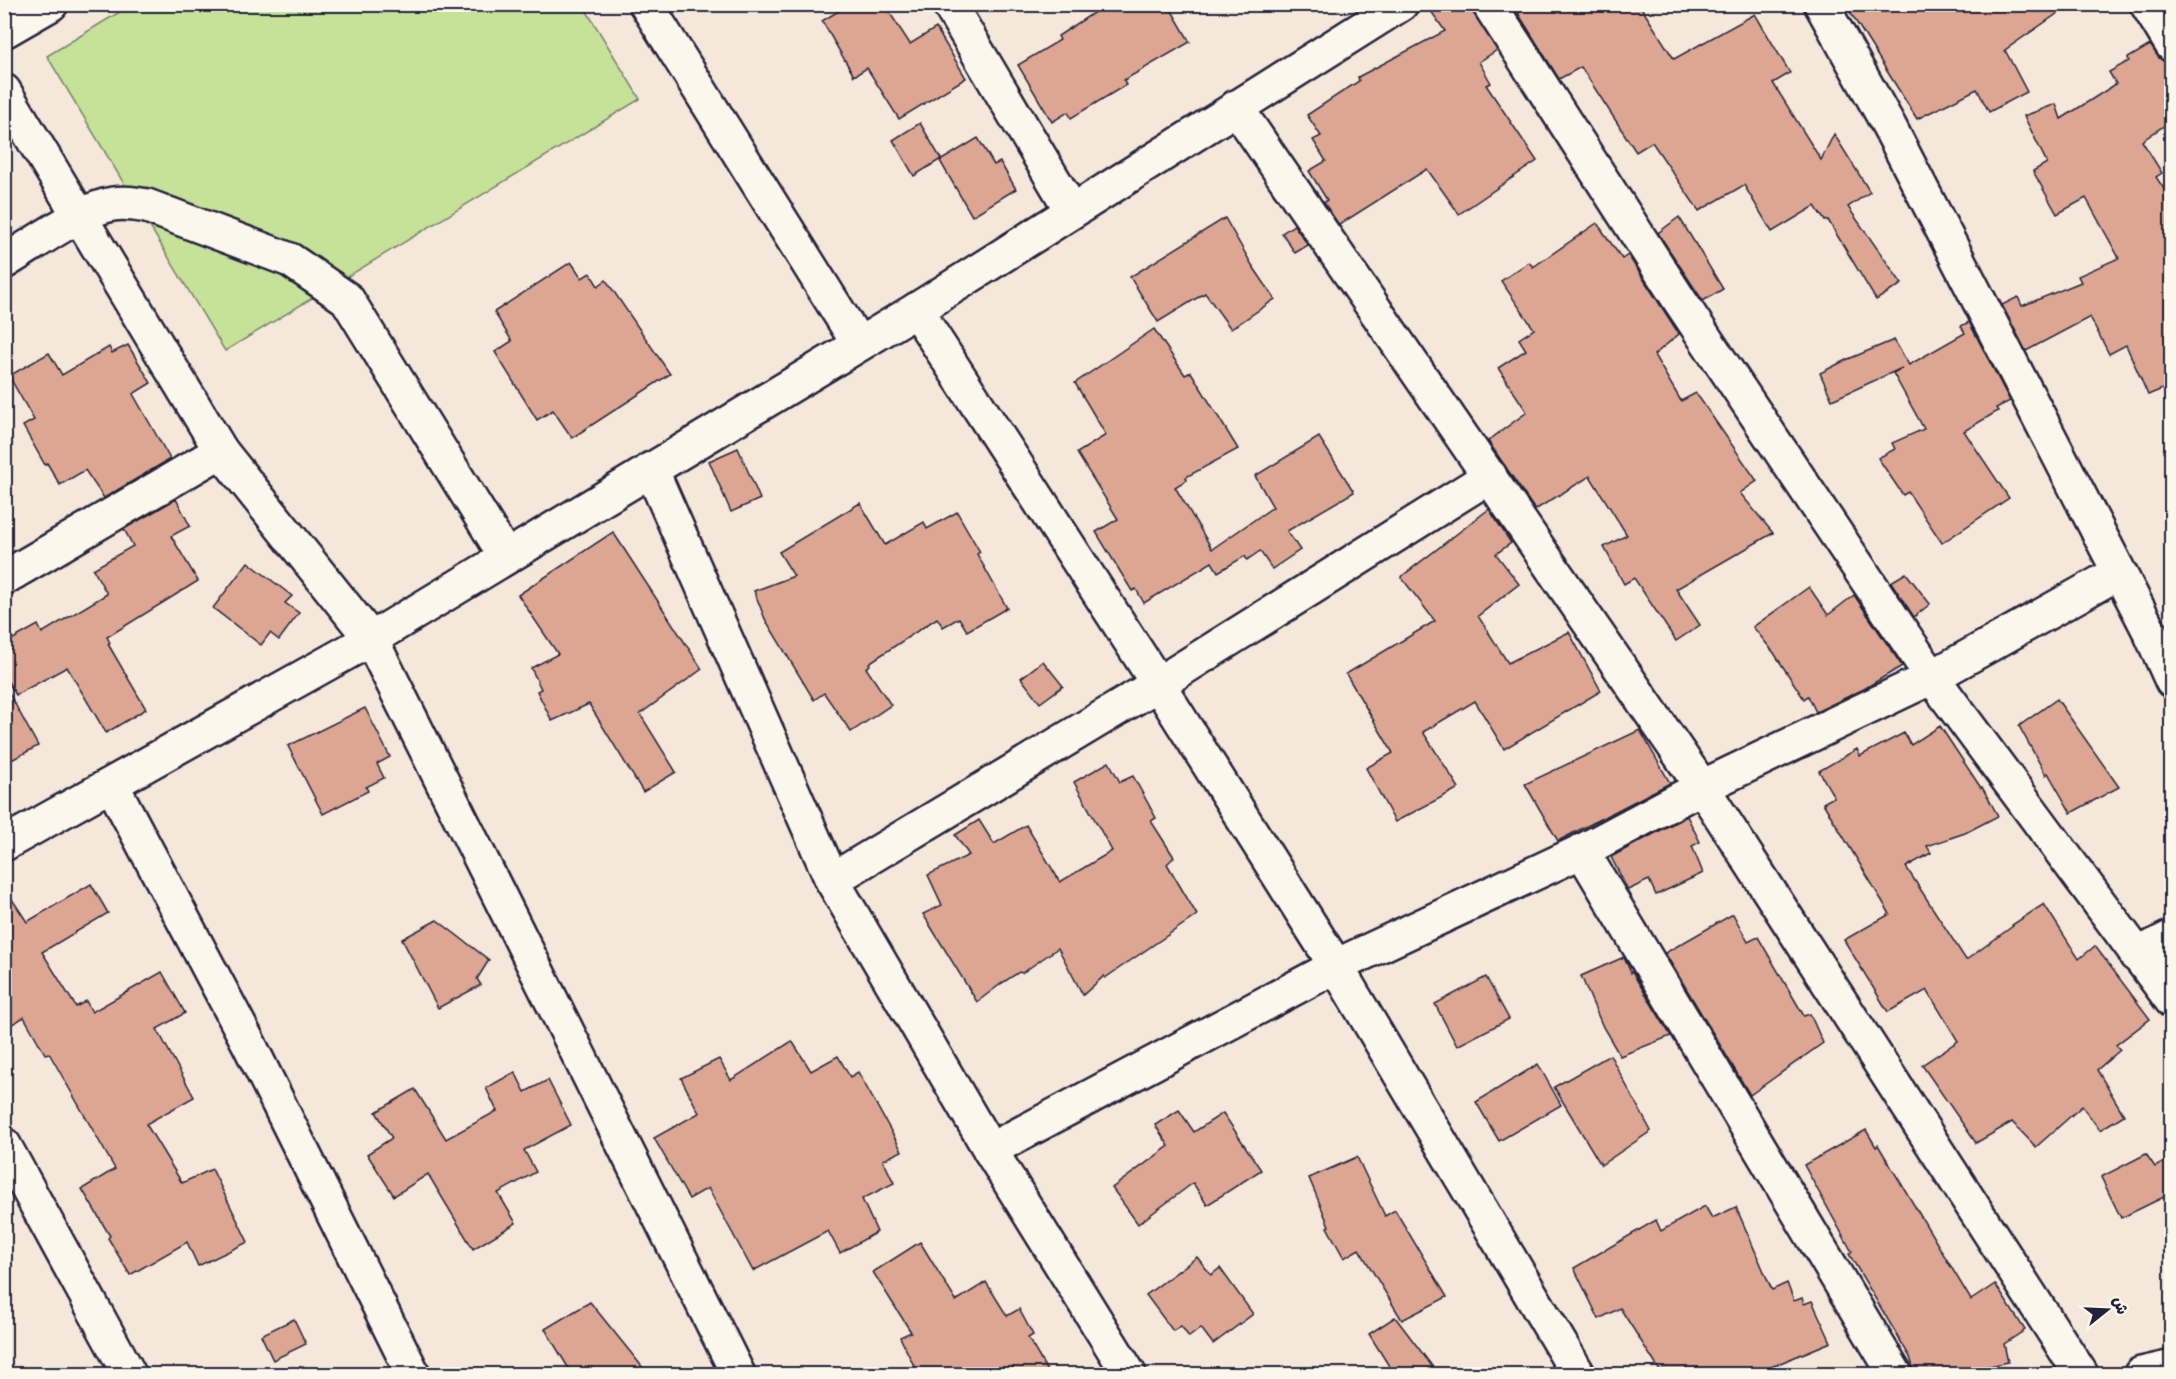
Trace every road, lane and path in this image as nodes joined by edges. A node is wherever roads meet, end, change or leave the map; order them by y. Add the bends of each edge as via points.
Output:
1 (51, 4) edge
2 (646, 4) edge
3 (949, 4) edge
4 (1401, 4) edge
5 (1489, 4) edge
6 (1821, 4) edge
7 (2147, 4) edge
8 (4, 31) edge
9 (2172, 45) edge
10 (4, 91) edge
11 (1236, 107) junction
12 (1072, 211) junction
13 (79, 217) junction
14 (4, 262) edge
15 (916, 310) junction
16 (858, 344) junction
17 (221, 451) junction
18 (651, 469) junction
19 (1490, 476) junction
20 (506, 557) junction
21 (2118, 573) junction
22 (4, 578) edge
23 (2161, 627) edge
24 (371, 639) junction
25 (1932, 677) junction
26 (2172, 681) edge
27 (1158, 684) junction
28 (112, 785) junction
29 (1702, 787) junction
30 (4, 844) edge
31 (1582, 851) junction
32 (832, 880) junction
33 (2172, 937) edge
34 (2136, 955) junction
35 (1336, 966) junction
36 (2172, 1001) edge
37 (4, 1144) edge
38 (990, 1150) junction
39 (2172, 1367) edge
40 (129, 1374) edge
41 (413, 1374) edge
42 (738, 1374) edge
43 (1130, 1374) edge
44 (1578, 1374) edge
45 (1895, 1374) edge
46 (2080, 1374) edge
47 (2141, 1374) edge

1 - 8 street
2 - 16 street
3 - 12 street
4 - 11 street
5 - 25 street via 1680,301
6 - 21 street
7 - 9 street
10 - 13 street
11 - 12 street
11 - 19 street
12 - 15 street
13 - 14 street
13 - 17 street
13 - 20 street via 111,204 147,206 290,260 347,298
15 - 16 street
15 - 27 street
16 - 18 street
17 - 22 street
17 - 24 street
18 - 20 street
18 - 32 street
19 - 27 street
19 - 29 street
20 - 24 street
21 - 23 street
21 - 25 street
23 - 26 street
24 - 28 street
24 - 42 street
25 - 29 street
25 - 34 street
27 - 32 street
27 - 35 street
28 - 30 street
28 - 41 street via 248,1042
29 - 31 street
29 - 46 street
31 - 35 street
31 - 45 street
32 - 38 street
33 - 34 street
34 - 36 street
35 - 38 street
35 - 44 street
37 - 40 street
38 - 43 street
39 - 47 street

